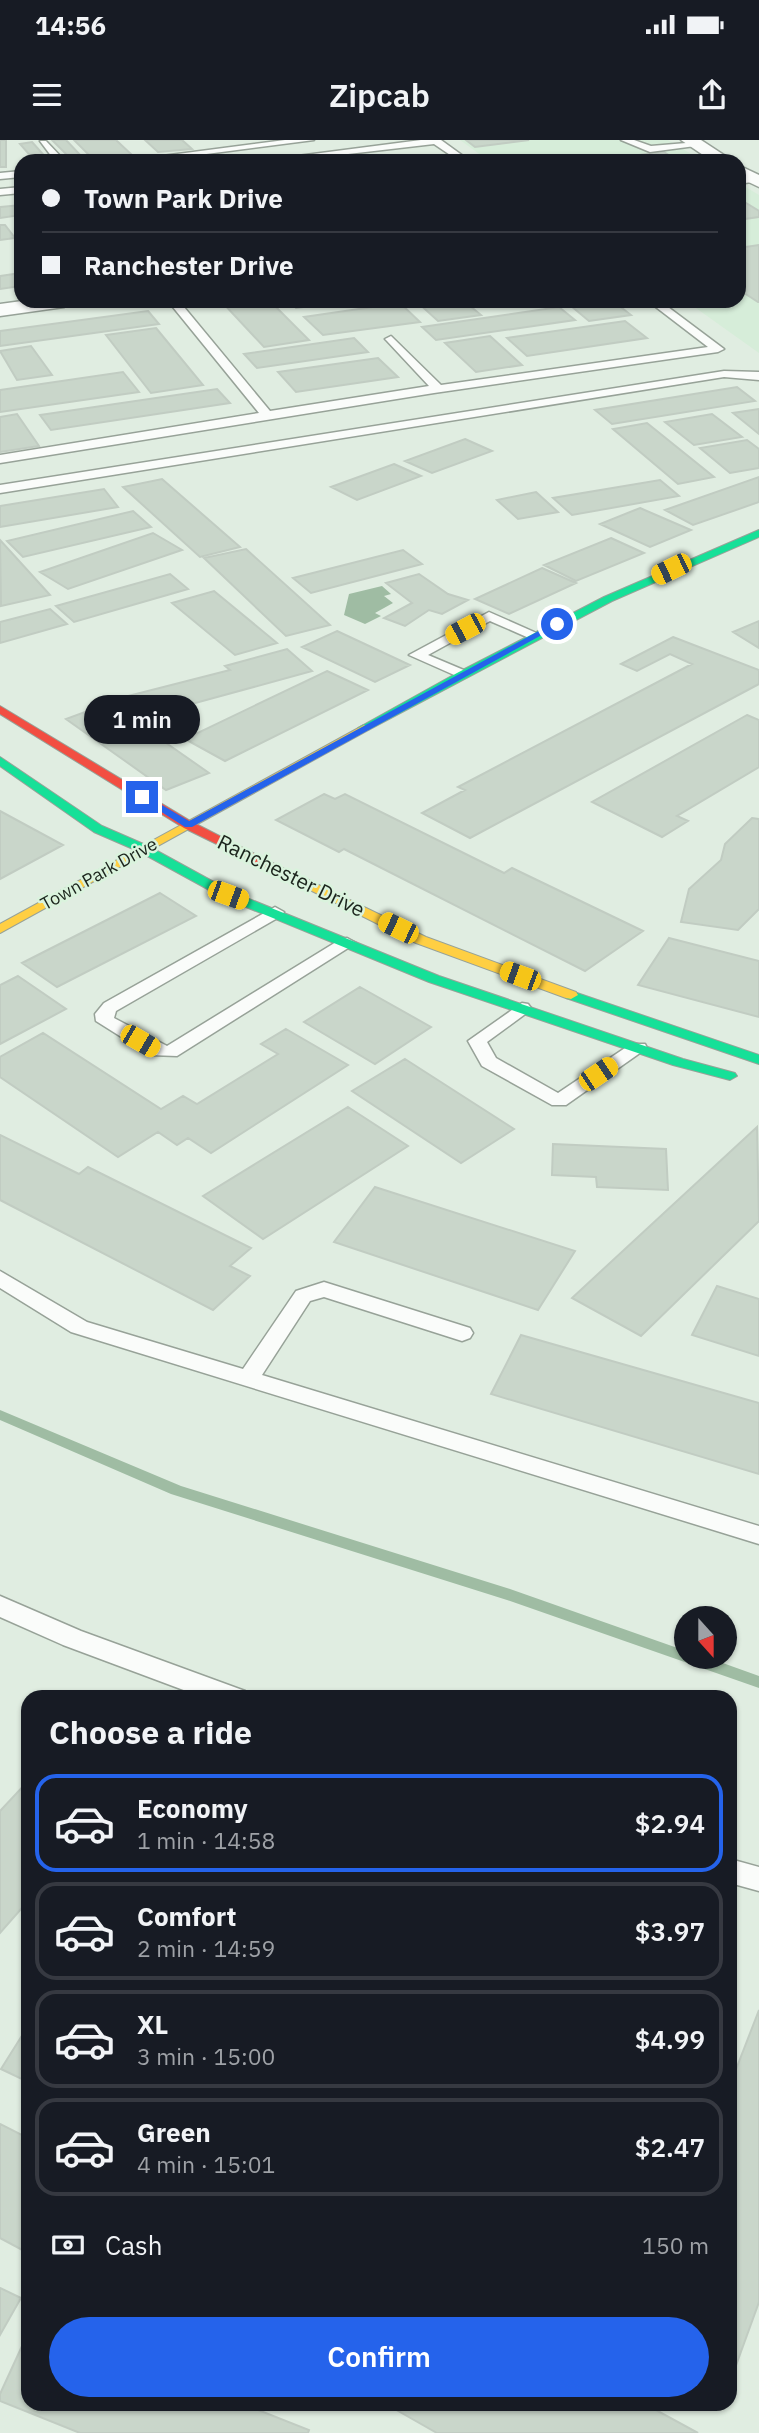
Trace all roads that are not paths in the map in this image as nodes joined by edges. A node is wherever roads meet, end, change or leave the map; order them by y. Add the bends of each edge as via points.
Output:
1 (212, 140) edge
2 (309, 140) edge
3 (626, 140) edge
4 (43, 143) dead end
5 (694, 143) edge
6 (223, 150) junction
7 (53, 154) edge
8 (189, 154) edge
9 (324, 154) edge
10 (455, 154) edge
11 (712, 154) edge
12 (179, 308) edge
13 (662, 308) edge
14 (391, 339) dead end
15 (759, 377) edge
16 (434, 389) junction
17 (267, 415) junction
18 (0, 459) edge
19 (0, 489) edge
20 (759, 533) edge
21 (534, 635) junction
22 (461, 674) junction
23 (0, 709) edge
24 (0, 761) edge
25 (188, 825) junction
26 (144, 849) junction
27 (275, 912) junction
28 (0, 929) edge
29 (347, 943) junction
30 (568, 994) junction
31 (522, 1008) junction
32 (548, 1017) junction
33 (638, 1048) junction
34 (759, 1060) edge
35 (746, 1081) dead end
36 (0, 1278) edge
37 (462, 1333) dead end
38 (247, 1378) junction
39 (759, 1535) edge
40 (0, 1606) edge
41 (214, 1690) edge

1 - 6 lane
2 - 6 lane
3 - 5 lane via 650,149
4 - 7 lane
5 - 11 street
6 - 8 lane
9 - 10 lane via 436,141
12 - 17 lane
13 - 16 lane via 718,349
14 - 16 lane via 435,384
15 - 19 lane via 724,374
16 - 17 lane
17 - 18 lane
20 - 21 street, Town Park Drive via 694,558
21 - 22 street, Town Park Drive
21 - 22 lane via 489,616 416,655
22 - 25 street, Town Park Drive
23 - 25 street, Ranchester Drive
24 - 26 street, Ranchester Drive via 98,829
25 - 26 street, Town Park Drive
25 - 30 street, Ranchester Drive via 421,940
26 - 27 street, Ranchester Drive via 228,895
26 - 28 street, Town Park Drive
27 - 29 street, Ranchester Drive
27 - 29 lane via 110,1007 105,1021 157,1051 170,1052
29 - 31 street, Ranchester Drive
30 - 32 street
30 - 34 street, Ranchester Drive
31 - 32 street, Ranchester Drive
31 - 33 lane via 477,1041 489,1062 559,1101
32 - 33 street, Ranchester Drive
33 - 35 street, Ranchester Drive
36 - 38 lane via 79,1327
37 - 38 lane via 324,1289 303,1296
38 - 39 lane
40 - 41 lane

